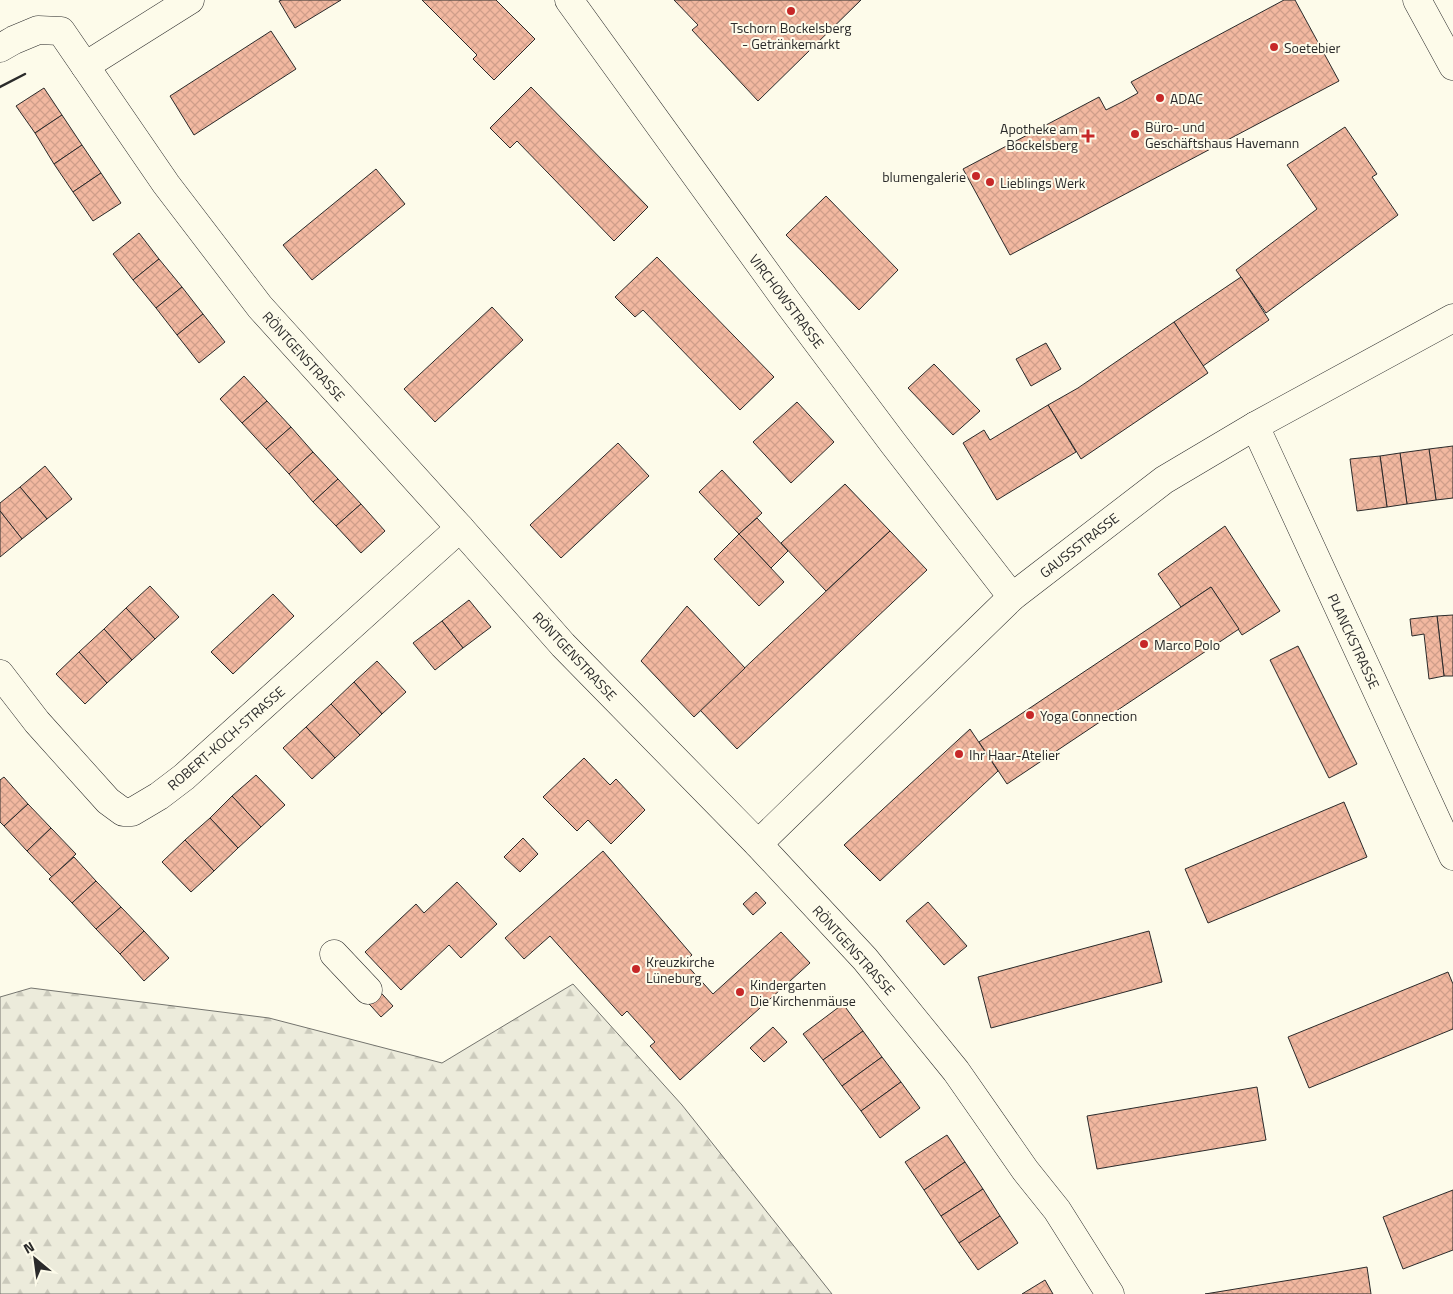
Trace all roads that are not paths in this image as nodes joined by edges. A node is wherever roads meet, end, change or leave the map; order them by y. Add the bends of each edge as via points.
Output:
1 (190, 0) edge
2 (569, 0) edge
3 (1417, 0) edge
4 (0, 48) edge
5 (85, 66) junction
6 (1453, 66) edge
7 (1453, 318) edge
8 (1256, 426) junction
9 (460, 528) junction
10 (1012, 597) junction
11 (2, 680) edge
12 (758, 844) junction
13 (1453, 856) edge
14 (334, 954) dead end
15 (368, 990) dead end
16 (1110, 1294) edge

1 - 5 street
2 - 10 street, VIRCHOWSTRASSE via 726,218
3 - 6 street
4 - 5 street, RÖNTGENSTRASSE via 38,30 61,31
5 - 9 street, RÖNTGENSTRASSE via 166,184 260,307
7 - 8 street, GAUSSSTRASSE
8 - 10 street, GAUSSSTRASSE via 1164,480
8 - 13 street, PLANCKSTRASSE
9 - 11 street, ROBERT-KOCH-STRASSE via 184,777 132,812 123,812 108,801
9 - 12 street, RÖNTGENSTRASSE via 563,645
10 - 12 street, GAUSSSTRASSE
12 - 16 street, RÖNTGENSTRASSE via 865,959 956,1071 1024,1170 1057,1210
14 - 15 street

